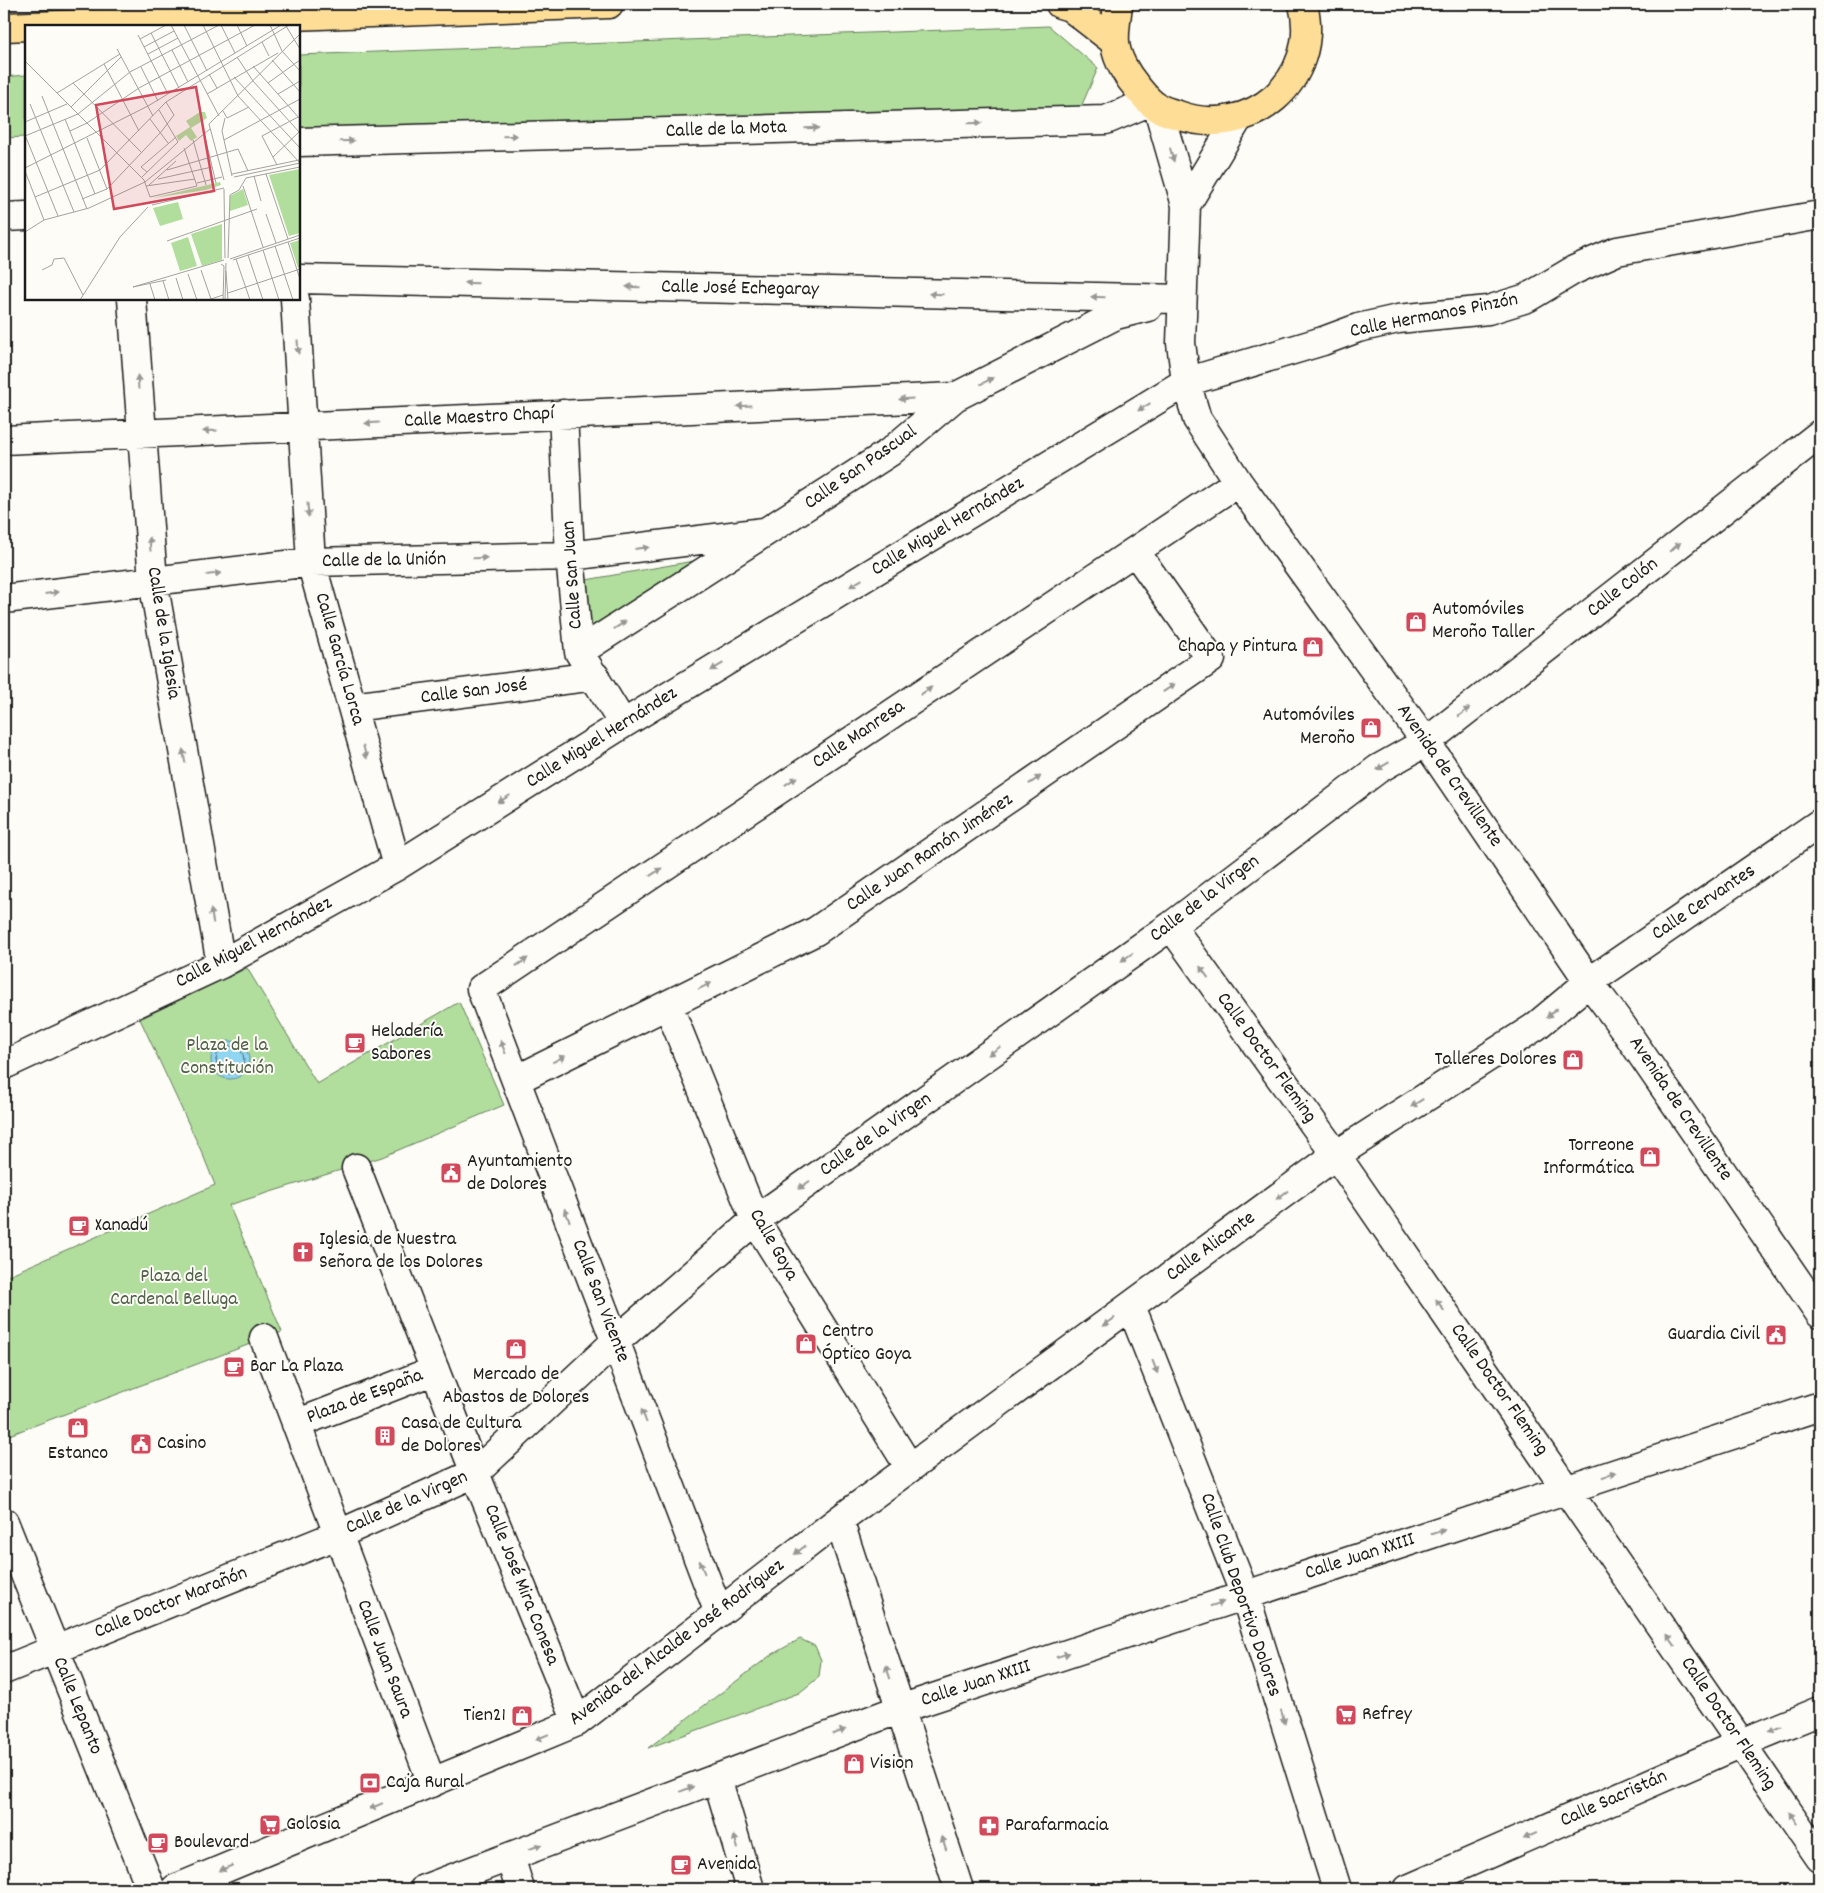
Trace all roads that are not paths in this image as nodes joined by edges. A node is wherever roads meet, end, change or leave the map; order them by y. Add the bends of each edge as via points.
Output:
1 (609, 4) edge
2 (1060, 4) edge
3 (1118, 4) edge
4 (1303, 4) edge
5 (57, 25) edge
6 (25, 26) edge
7 (4, 27) edge
8 (1115, 42) junction
9 (1154, 105) junction
10 (1238, 119) junction
11 (300, 142) edge
12 (1186, 205) junction
13 (1820, 215) edge
14 (25, 216) edge
15 (4, 217) edge
16 (300, 279) edge
17 (1182, 299) junction
18 (132, 300) edge
19 (295, 300) edge
20 (1186, 382) junction
21 (955, 397) junction
22 (563, 414) junction
23 (303, 427) junction
24 (142, 434) junction
25 (1820, 434) edge
26 (4, 440) edge
27 (1238, 482) junction
28 (764, 532) junction
29 (1135, 551) junction
30 (570, 556) junction
31 (312, 562) junction
32 (153, 582) junction
33 (4, 599) edge
34 (579, 652) junction
35 (595, 676) junction
36 (352, 707) junction
37 (623, 724) junction
38 (1426, 742) junction
39 (1820, 824) edge
40 (397, 866) junction
41 (1171, 926) junction
42 (221, 964) junction
43 (1589, 982) junction
44 (481, 989) joint
45 (668, 1004) junction
46 (4, 1056) edge
47 (516, 1080) junction
48 (1336, 1155) junction
49 (356, 1168) dead end
50 (755, 1220) junction
51 (1131, 1306) junction
52 (1820, 1314) edge
53 (264, 1338) dead end
54 (616, 1341) junction
55 (435, 1370) junction
56 (1820, 1406) edge
57 (296, 1424) junction
58 (910, 1468) junction
59 (476, 1473) junction
60 (1567, 1489) junction
61 (839, 1520) junction
62 (4, 1522) edge
63 (337, 1534) junction
64 (16, 1577) edge
65 (1245, 1595) junction
66 (719, 1613) junction
67 (55, 1650) junction
68 (4, 1670) edge
69 (900, 1709) junction
70 (1820, 1711) edge
71 (577, 1722) junction
72 (1742, 1743) junction
73 (717, 1778) junction
74 (432, 1783) junction
75 (510, 1857) junction
76 (1820, 1858) edge
77 (151, 1889) edge
78 (175, 1889) edge
79 (424, 1889) edge
80 (520, 1889) edge
81 (750, 1889) edge
82 (959, 1889) edge
83 (1337, 1889) edge
84 (1408, 1889) edge

1 - 5 main road
2 - 8 main road via 1070,7
3 - 8 main road
4 - 10 main road via 1307,18 1306,44 1298,69 1283,91 1262,108
6 - 7 main road
8 - 9 main road via 1127,75
9 - 10 main road via 1197,122
11 -> 9 street, Calle de la Mota via 1106,120
9 -> 12 street, Avenida de Crevillente
10 - 12 street, Avenida de Crevillente
12 - 17 street, Avenida de Crevillente
13 - 20 street, Calle Hermanos Pinzón via 1617,251 1574,270 1527,298 1488,310 1398,318
14 - 15 street
17 -> 16 street, Calle José Echegaray
17 - 20 street, Avenida de Crevillente via 1181,343
21 -> 17 street, Calle San Pascual via 1116,315
24 -> 18 street, Calle de la Iglesia
19 -> 23 street, Calle García Lorca
20 - 27 street, Avenida de Crevillente via 1197,419
20 -> 37 street, Calle Miguel Hernández
21 -> 22 street, Calle Maestro Chapí
21 - 28 street, Calle San Pascual via 890,452
22 -> 23 street, Calle Maestro Chapí
22 - 30 street, Calle San Juan
23 -> 24 street, Calle Maestro Chapí
23 -> 31 street, Calle García Lorca
24 - 26 street, Calle Maestro Chapí
32 -> 24 street, Calle de la Iglesia
38 -> 25 street, Calle Colón
27 - 29 street, Calle Manresa
27 - 38 street, Avenida de Crevillente
30 -> 28 street, Calle de la Unión
34 -> 28 street, Calle San Pascual
44 -> 29 street, Calle Manresa
45 -> 29 street, Calle Juan Ramón Jiménez via 816,931 1212,660
31 -> 30 street, Calle de la Unión
30 - 34 street, Calle San Juan
32 -> 31 street, Calle de la Unión
31 - 36 street, Calle García Lorca
33 -> 32 street, Calle de la Unión
42 -> 32 street, Calle de la Iglesia
34 - 35 street, Calle San Juan
35 - 36 street, Calle San José
35 - 37 street, Calle San Juan
36 -> 40 street, Calle García Lorca
37 -> 40 street, Calle Miguel Hernández
38 -> 41 street, Calle de la Virgen via 1378,769
38 - 43 street, Avenida de Crevillente
39 - 43 street, Calle Cervantes
40 - 42 street, Calle Miguel Hernández
48 -> 41 street, Calle Doctor Fleming
41 -> 50 street, Calle de la Virgen
42 - 46 street, Calle Miguel Hernández
43 -> 48 street, Calle Alicante via 1535,1027
43 - 52 street, Avenida de Crevillente
47 -> 44 street, Calle San Vicente
47 -> 45 street, Calle Juan Ramón Jiménez
45 - 50 street, Calle Goya
54 -> 47 street, Calle San Vicente
48 -> 51 street, Calle Alicante
60 -> 48 street, Calle Doctor Fleming
49 - 55 street, Calle José Mira Conesa
50 - 54 street, Calle de la Virgen
50 - 58 street, Calle Goya
51 -> 58 street, Calle Alicante
51 -> 65 street, Calle Club Deportivo Dolores
53 - 57 street, Plaza de España
54 - 59 street, Calle de la Virgen
66 -> 54 street, Calle San Vicente
55 - 57 street, Plaza de España
55 - 59 street, Calle José Mira Conesa
60 -> 56 street, Calle Juan XXIII
57 - 63 street, Plaza de España
58 - 61 street, Calle Alicante
59 - 63 street, Calle de la Virgen
59 - 71 street, Calle José Mira Conesa
65 -> 60 street, Calle Juan XXIII
72 -> 60 street, Calle Doctor Fleming
61 -> 66 street, Avenida del Alcalde José Rodríguez
69 -> 61 street
62 - 64 street, Calle Lepanto
63 - 67 street, Calle Doctor Marañón
63 - 74 street, Calle Juan Saura
64 - 67 street, Calle Lepanto
69 -> 65 street, Calle Juan XXIII
65 -> 83 street, Calle Club Deportivo Dolores
66 - 71 street, Avenida del Alcalde José Rodríguez
67 - 68 street, Calle Doctor Marañón
67 - 77 street, Calle Lepanto
73 -> 69 street
82 -> 69 street
70 -> 72 street, Calle Sacristán
71 -> 74 street, Avenida del Alcalde José Rodríguez
76 -> 72 street, Calle Doctor Fleming
72 -> 84 street, Calle Sacristán
75 -> 73 street
81 -> 73 street
74 -> 78 street, Avenida del Alcalde José Rodríguez
75 - 79 street
75 - 80 street

